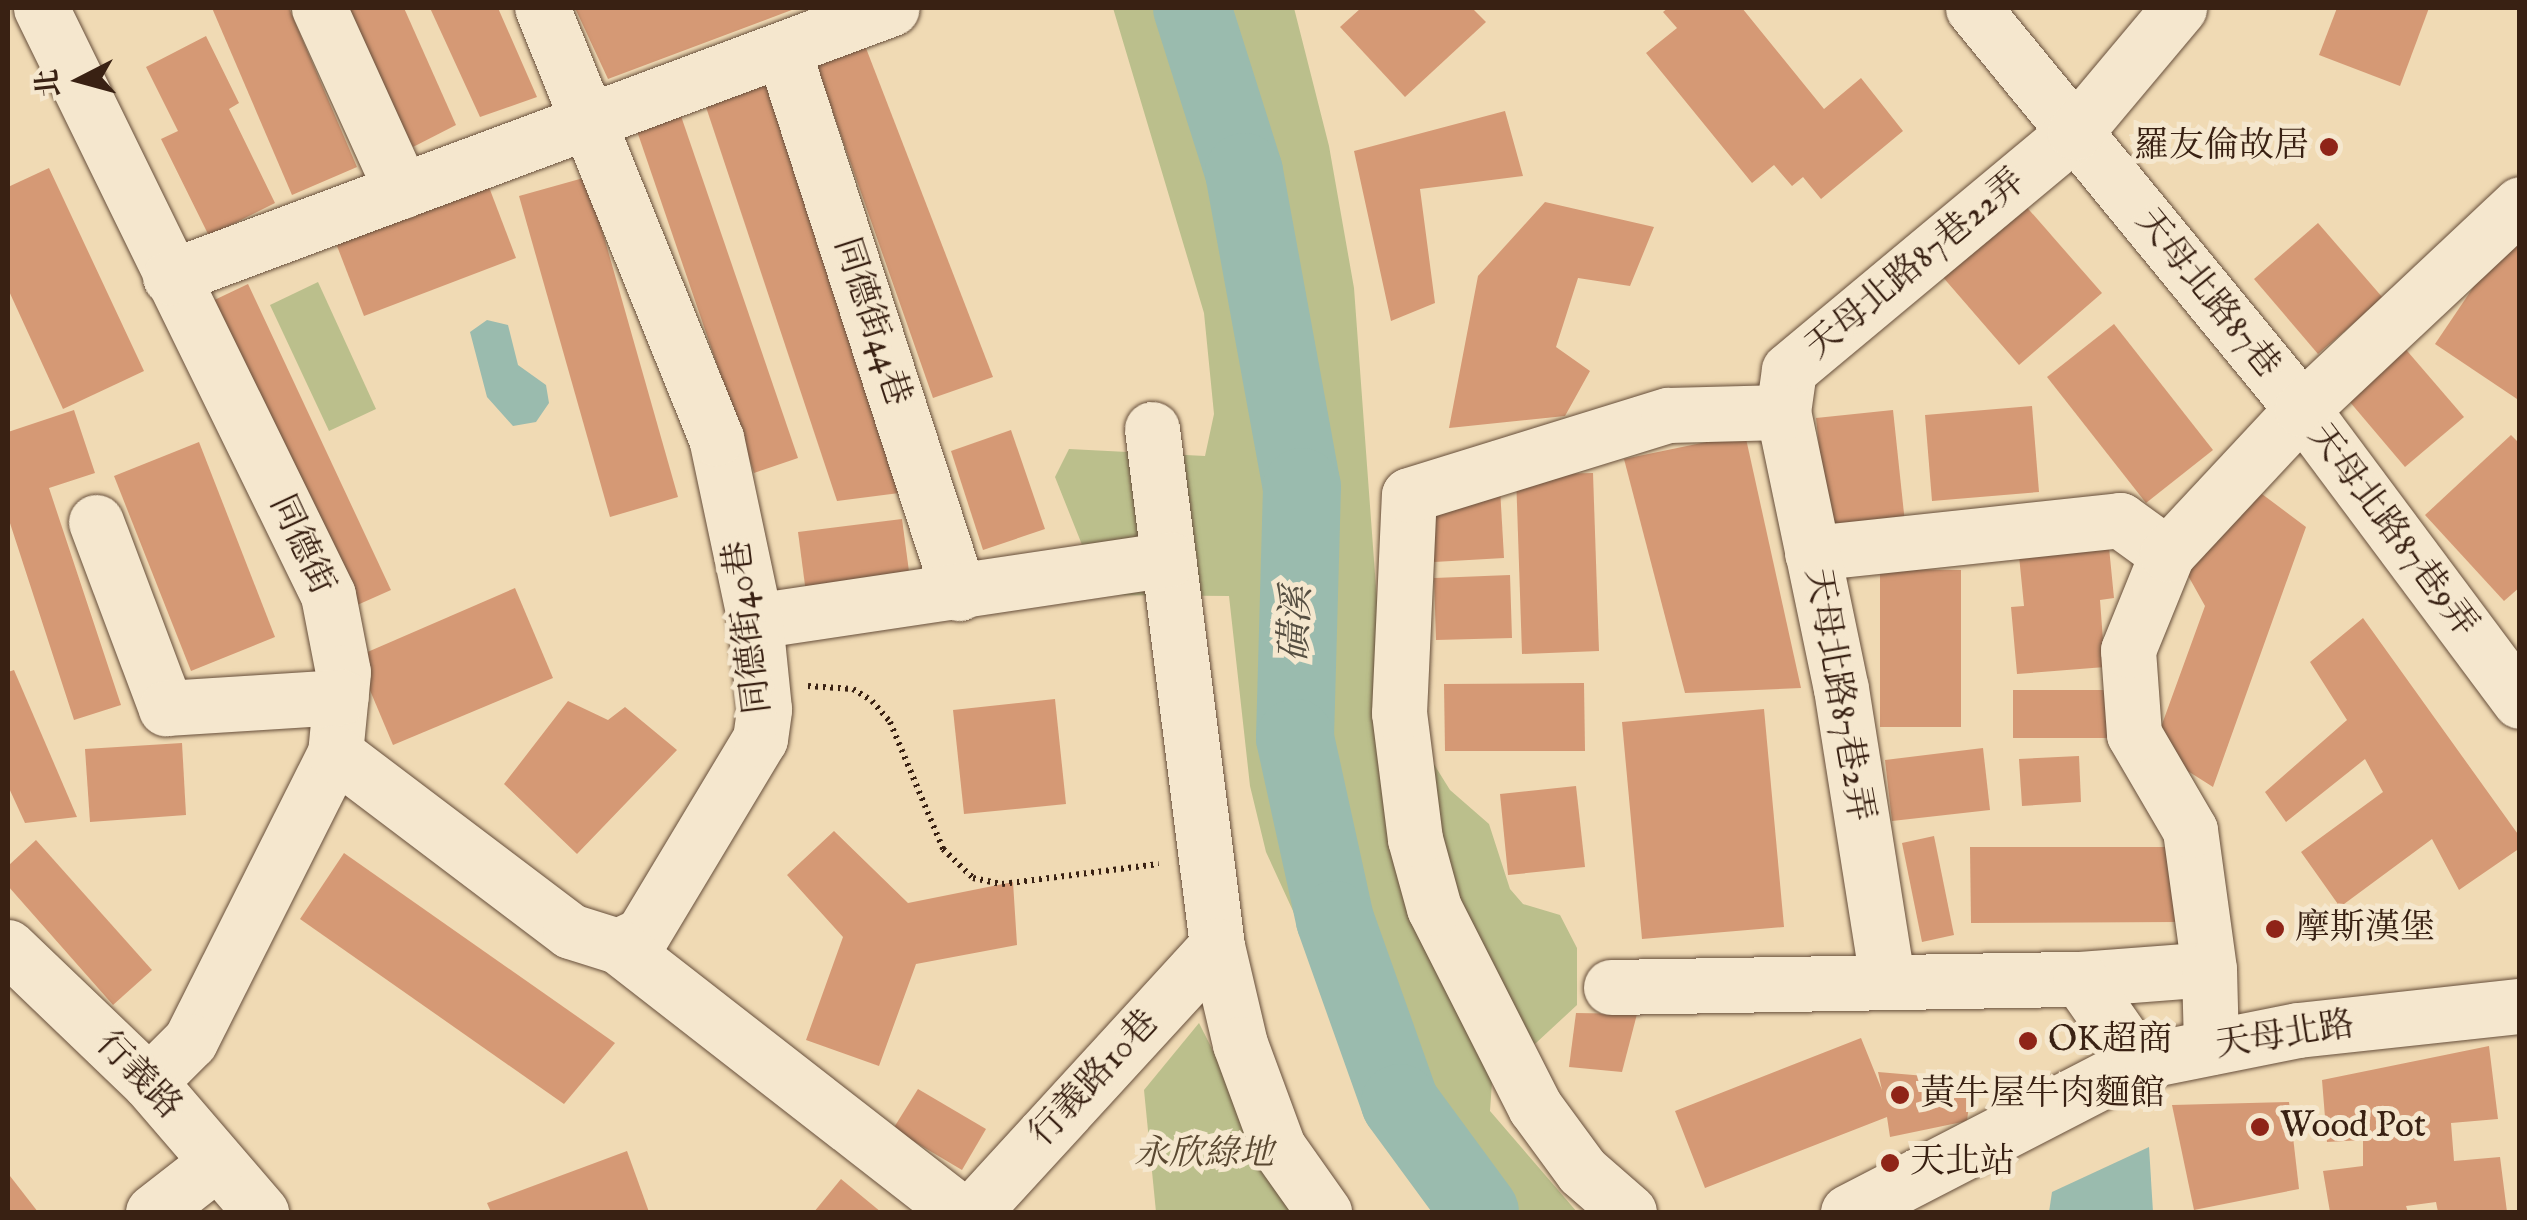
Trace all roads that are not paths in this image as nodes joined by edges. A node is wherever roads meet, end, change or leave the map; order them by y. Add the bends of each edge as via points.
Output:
1 (41, 8) edge
2 (319, 8) edge
3 (542, 8) edge
4 (892, 8) edge
5 (1973, 8) edge
6 (2179, 8) edge
7 (784, 50) junction
8 (591, 121) junction
9 (2075, 132) junction
10 (402, 191) junction
11 (2520, 204) edge
12 (170, 277) junction
13 (2302, 409) junction
14 (1783, 412) junction
15 (1152, 430) dead end
16 (96, 522) dead end
17 (1812, 553) junction
18 (2167, 554) junction
19 (1168, 559) junction
20 (959, 593) junction
21 (755, 620) junction
22 (341, 697) junction
23 (2520, 701) edge
24 (335, 753) junction
25 (618, 946) junction
26 (1217, 946) junction
27 (8, 947) edge
28 (2210, 968) junction
29 (1887, 979) junction
30 (2080, 980) junction
31 (1611, 987) dead end
32 (2520, 1006) edge
33 (2211, 1047) junction
34 (2138, 1062) junction
35 (149, 1082) junction
36 (217, 1162) junction
37 (153, 1212) edge
38 (261, 1212) edge
39 (960, 1212) edge
40 (973, 1212) edge
41 (1324, 1212) edge
42 (1629, 1212) edge
43 (1848, 1212) edge

1 - 12 street, 同德街
2 - 10 street
3 - 8 street, 同德街40巷
4 - 7 street
5 - 9 street, 天母北路87巷
6 - 9 street, 天母北路87巷22弄
7 - 8 street
7 - 20 street, 同德街44巷
8 - 10 street
8 - 21 street, 同德街40巷 via 716,438
9 - 13 street, 天母北路87巷
9 - 14 street, 天母北路87巷22弄 via 1790,370
10 - 12 street
11 - 13 street
12 - 22 street, 同德街 via 328,595 344,672
13 - 18 street
13 - 23 street, 天母北路87巷9弄
14 - 17 street, 天母北路87巷2弄
14 - 42 street via 1668,415 1409,495 1399,714 1415,839 1434,908 1535,1106 1582,1171
15 - 19 street
16 - 22 street via 166,708
17 - 18 street via 2120,520
17 - 29 street, 天母北路87巷2弄
18 - 28 street via 2128,650 2134,734 2190,830
19 - 20 street
19 - 26 street
20 - 21 street
21 - 25 street, 同德街40巷 via 760,739 642,935
22 - 24 street, 同德街
24 - 25 street via 570,931
24 - 35 street, 同德街 via 190,1041
25 - 39 street
26 - 40 street, 行義路10巷
26 - 41 street via 1240,1044 1278,1147
27 - 35 street, 行義路
28 - 30 street
28 - 33 street
29 - 30 street
29 - 31 street
30 - 34 street
32 - 33 street, 天母北路 via 2298,1030
33 - 34 street, 天母北路
34 - 43 street, 天母北路
35 - 36 street, 行義路
36 - 37 street
36 - 38 street, 行義路

